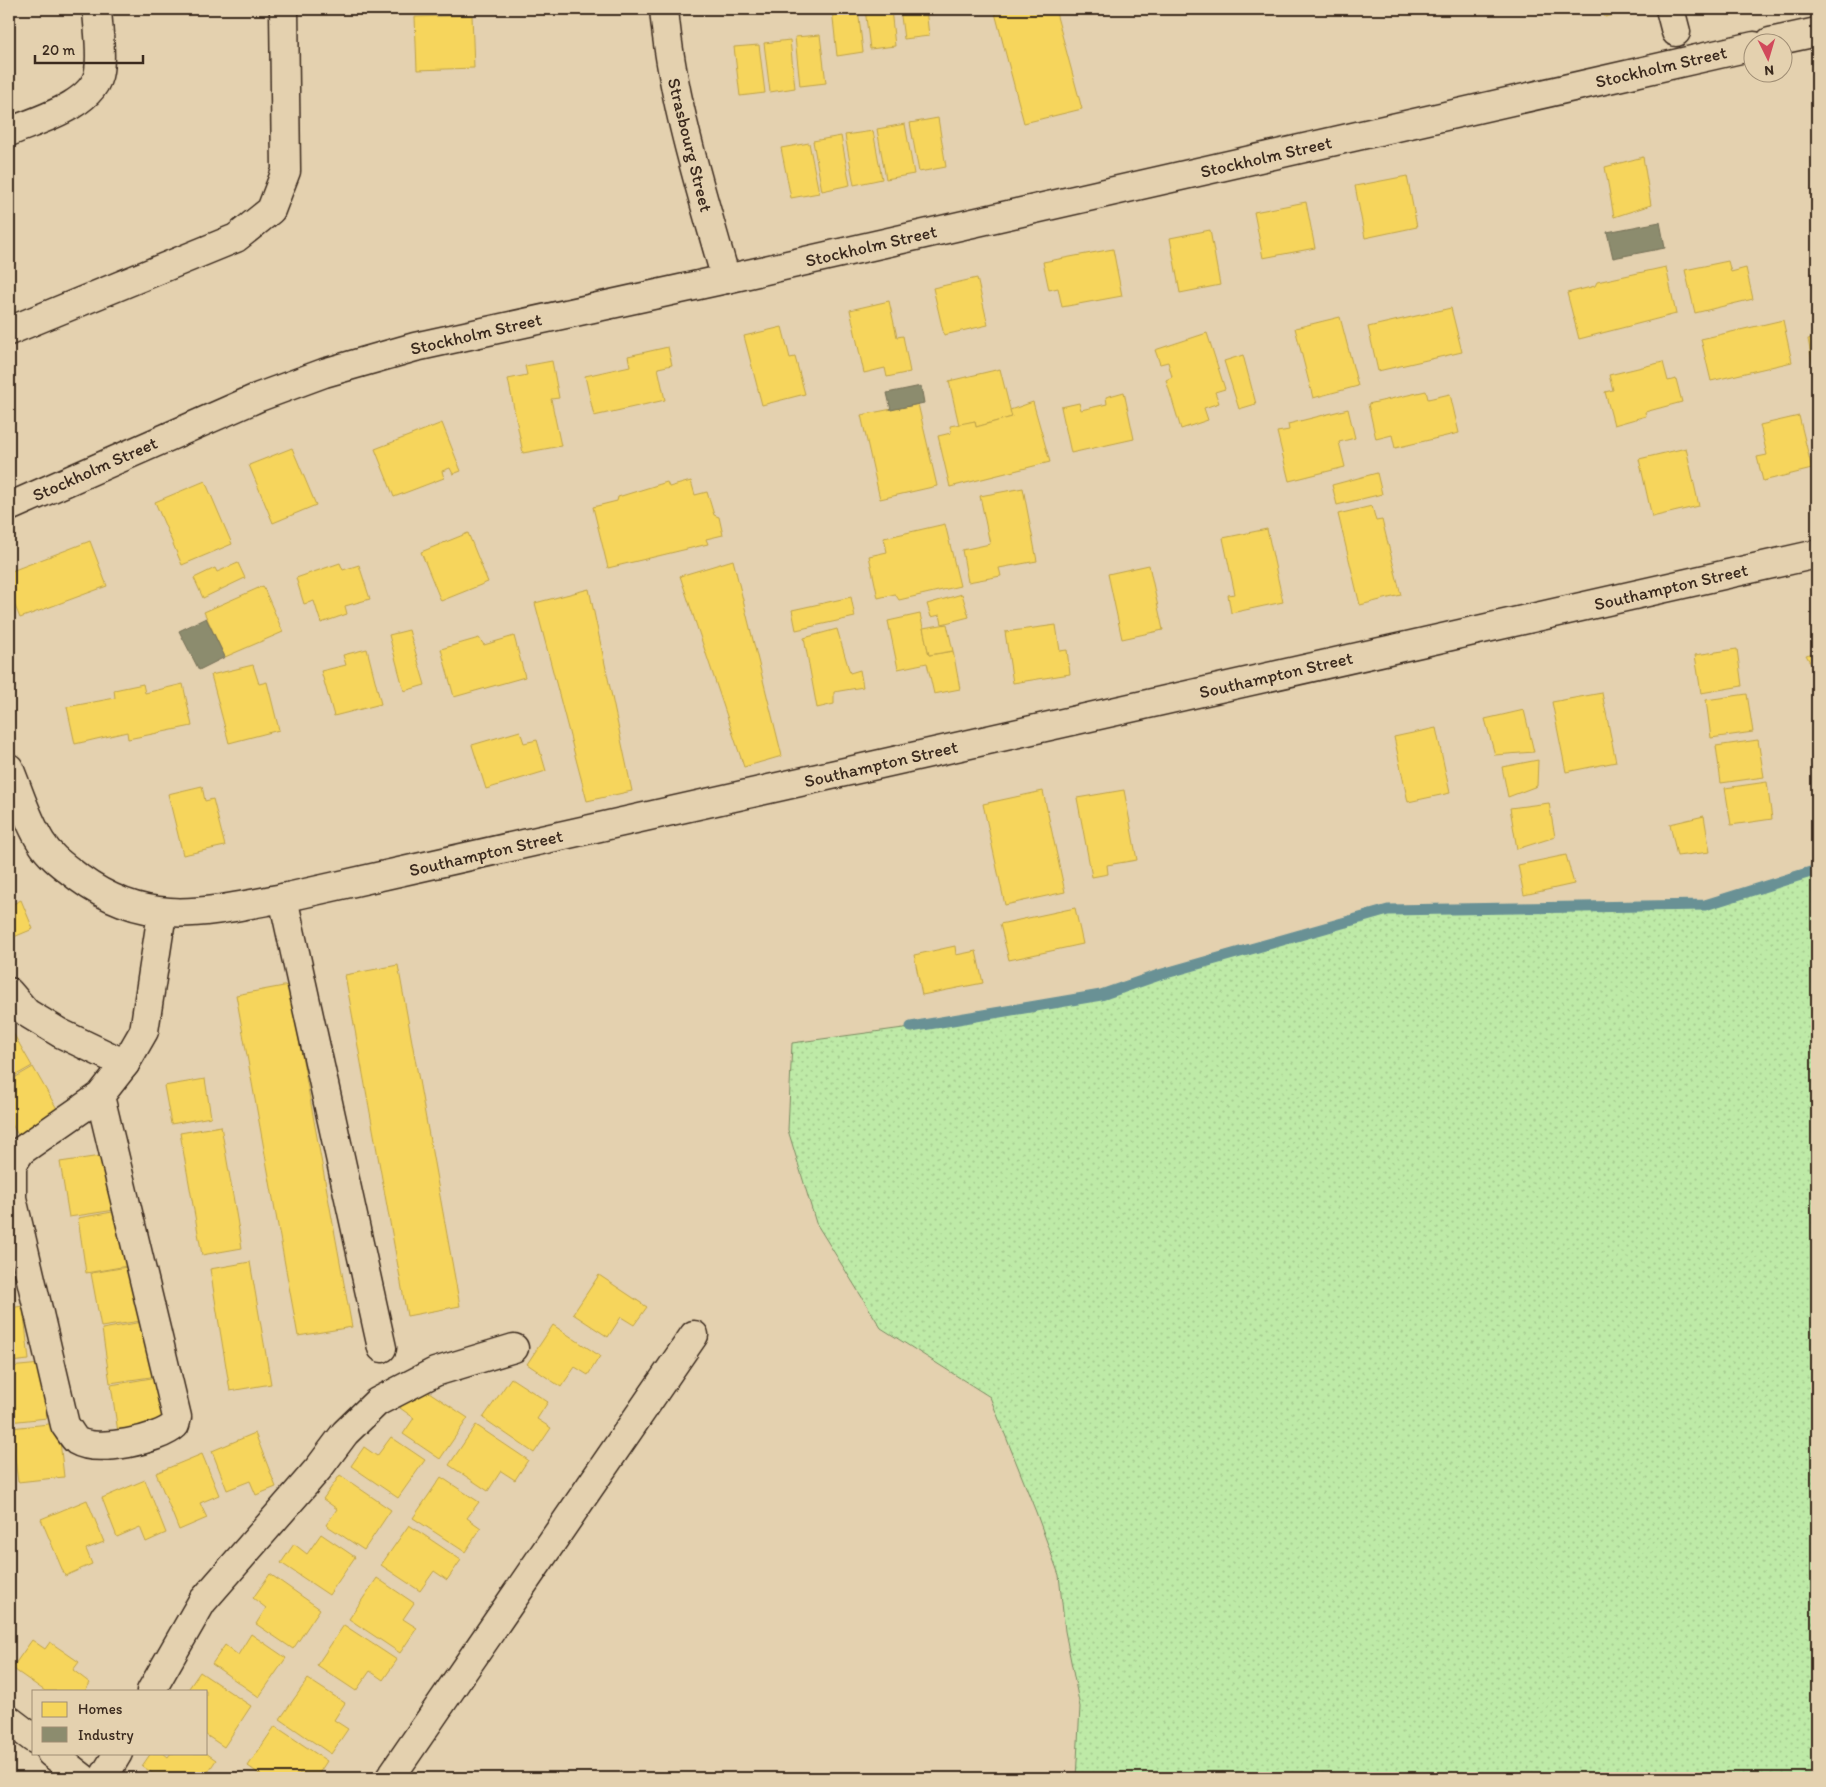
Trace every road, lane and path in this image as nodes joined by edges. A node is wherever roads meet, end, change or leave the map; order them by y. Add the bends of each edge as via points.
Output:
1 (97, 9) edge
2 (284, 9) edge
3 (664, 9) edge
4 (1817, 32) edge
5 (1794, 37) edge
6 (1744, 48) edge
7 (9, 132) edge
8 (726, 279) junction
9 (9, 331) edge
10 (9, 507) edge
11 (1817, 554) edge
12 (9, 768) edge
13 (283, 898) junction
14 (162, 913) junction
15 (9, 992) edge
16 (125, 1064) junction
17 (100, 1096) junction
18 (10, 1165) edge
19 (694, 1334) dead end
20 (382, 1348) dead end
21 (514, 1348) dead end
22 (152, 1690) edge
23 (9, 1720) edge
24 (32, 1737) edge
25 (52, 1754) edge
26 (117, 1754) edge
27 (83, 1778) edge
28 (103, 1778) edge
29 (390, 1778) edge

1 - 7 street via 99,72 92,89 76,103
2 - 9 street via 286,171 271,210 236,238
3 - 8 street, Strasbourg Street via 668,51 683,124
4 - 5 street
6 - 8 street, Stockholm Street
8 - 10 street, Stockholm Street via 415,347 324,373 260,397
11 - 13 street, Southampton Street
12 - 14 street, Southampton Street via 33,827 50,854 114,901
13 - 14 street, Southampton Street via 212,911
13 - 20 street
14 - 16 street via 144,1031
15 - 16 street via 27,1013 60,1033
16 - 17 street
17 - 18 street via 21,1151
17 - 18 street via 177,1417 175,1426 170,1430 130,1442 95,1446 77,1441 65,1426 12,1198
19 - 29 street
21 - 22 street via 435,1372 377,1402 345,1433 318,1469 202,1602
23 - 24 street
25 - 27 street
26 - 28 street

